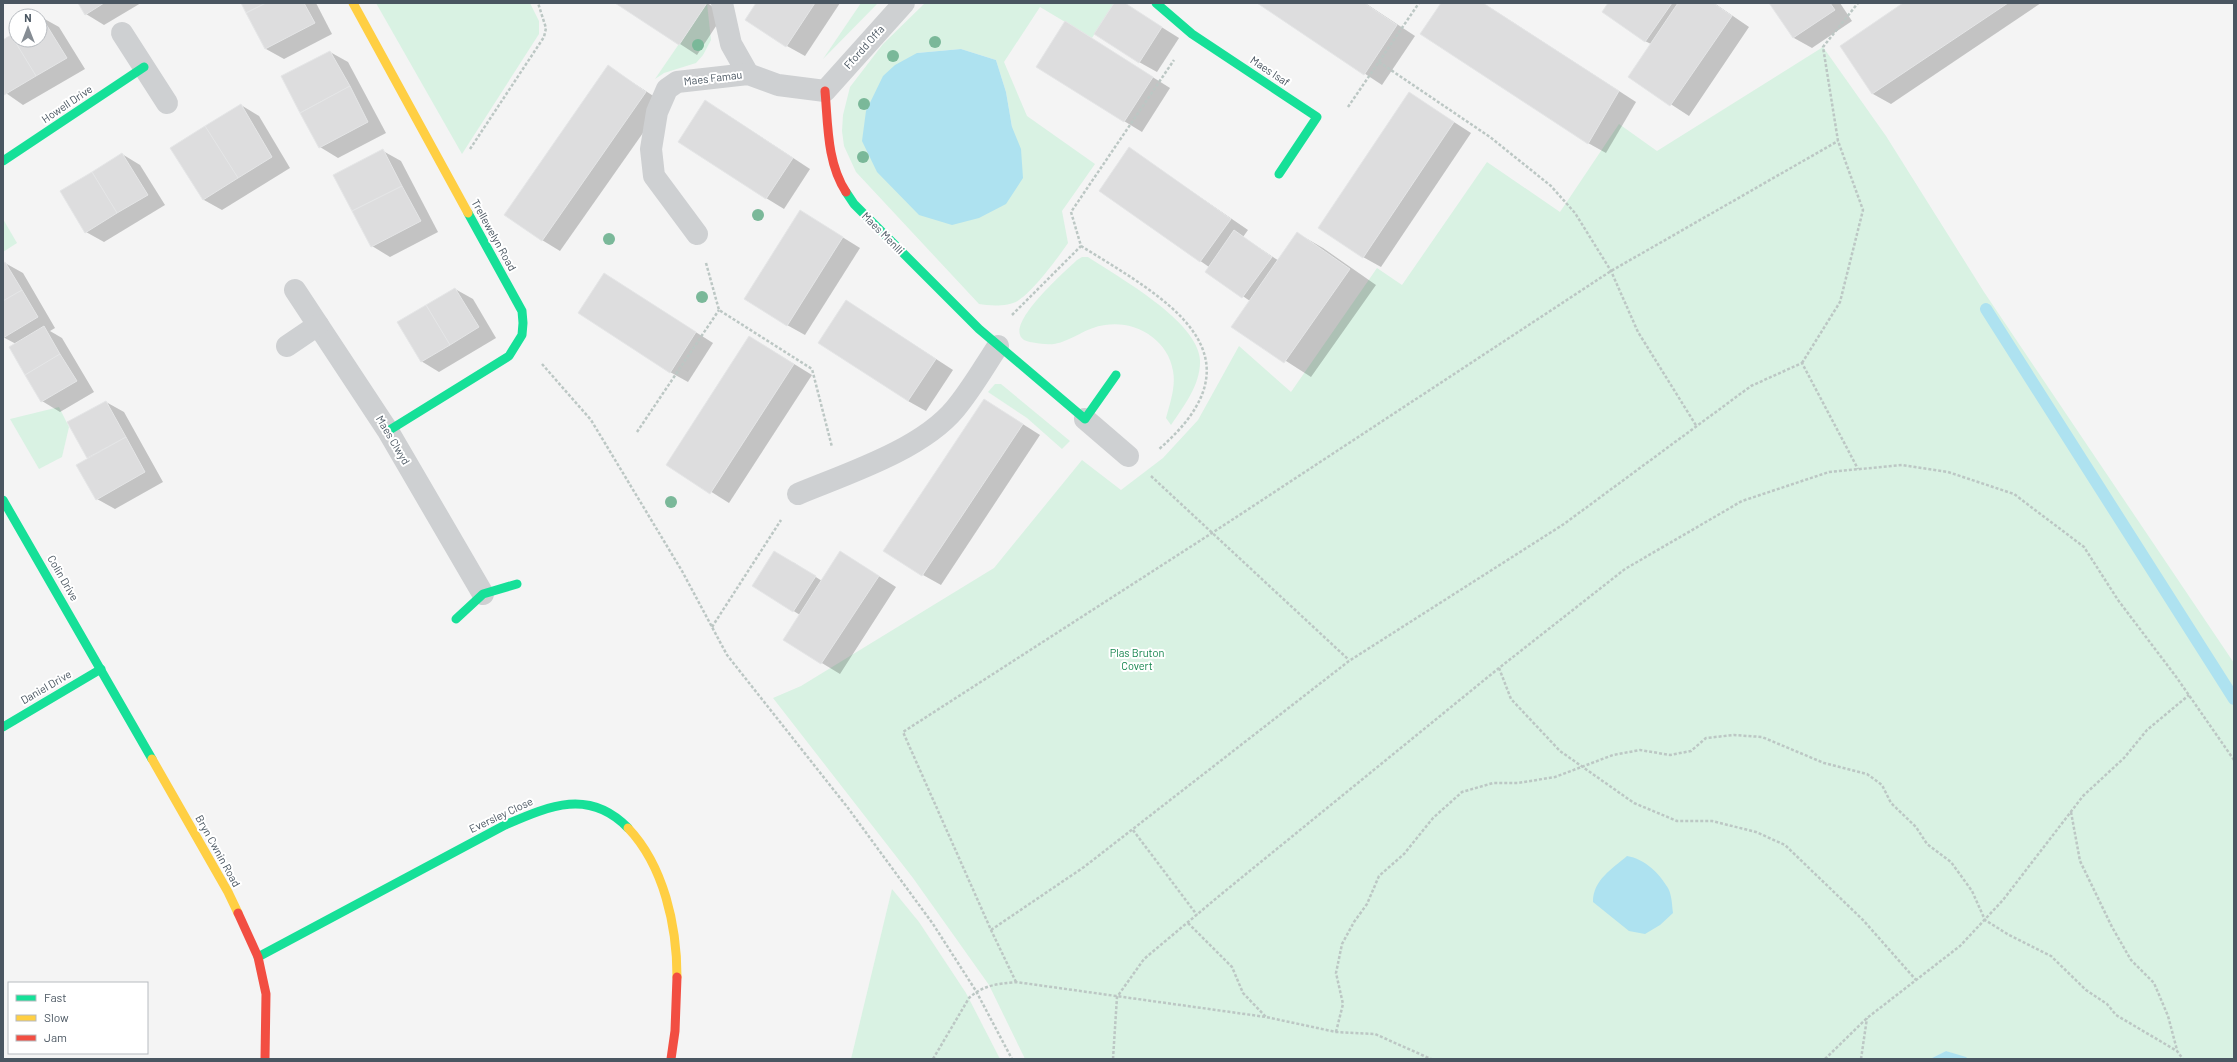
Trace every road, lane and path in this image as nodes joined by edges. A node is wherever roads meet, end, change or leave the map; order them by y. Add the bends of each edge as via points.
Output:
1 (353, 3) edge
2 (538, 3) edge
3 (722, 3) edge
4 (904, 3) edge
5 (1156, 3) edge
6 (1418, 3) edge
7 (1858, 3) edge
8 (122, 33) dead end
9 (1192, 34) junction
10 (1380, 62) junction
11 (144, 67) junction
12 (748, 74) junction
13 (825, 91) junction
14 (167, 103) dead end
15 (1317, 117) junction
16 (1838, 141) junction
17 (3, 161) edge
18 (1279, 174) dead end
19 (450, 179) junction
20 (697, 234) joint
21 (1081, 246) junction
22 (1611, 271) junction
23 (295, 290) dead end
24 (719, 310) junction
25 (318, 325) junction
26 (522, 336) junction
27 (993, 342) junction
28 (287, 346) dead end
29 (1802, 363) junction
30 (1116, 375) dead end
31 (1085, 419) junction
32 (1697, 427) junction
33 (388, 431) junction
34 (637, 432) dead end
35 (1134, 461) junction
36 (1858, 469) junction
37 (840, 476) junction
38 (798, 494) joint
39 (3, 500) edge
40 (1212, 533) junction
41 (517, 584) dead end
42 (483, 594) junction
43 (456, 619) dead end
44 (712, 628) junction
45 (1349, 660) junction
46 (1499, 668) junction
47 (101, 669) junction
48 (2189, 695) junction
49 (3, 727) edge
50 (2234, 760) edge
51 (1582, 766) junction
52 (2071, 812) junction
53 (1133, 830) junction
54 (1197, 915) junction
55 (1985, 920) junction
56 (1188, 923) junction
57 (991, 930) junction
58 (258, 957) junction
59 (1916, 980) junction
60 (1016, 982) junction
61 (976, 991) junction
62 (1117, 996) junction
63 (1266, 1017) junction
64 (1867, 1018) junction
65 (1336, 1032) junction
66 (2177, 1051) junction
67 (265, 1059) edge
68 (671, 1059) edge
69 (933, 1059) edge
70 (1012, 1059) edge
71 (1113, 1059) edge
72 (1431, 1059) edge
73 (1825, 1059) edge
74 (1861, 1059) edge
75 (2183, 1059) edge

1 - 19 street, Trellewelyn Road
2 - 19 path via 546,28 544,37
3 - 12 street via 731,44
4 - 13 street, Ffordd Offa
5 - 9 street, Maes Isaf
6 - 10 path
7 - 16 path via 1823,47
8 - 11 street
9 - 15 street, Maes Isaf
9 - 21 path via 1071,212
10 - 15 path via 1350,106
10 - 22 path via 1490,137 1550,186 1575,213
11 - 14 street
11 - 17 street, Howell Drive
12 - 13 street, Maes Famau via 778,85
12 - 20 street, Maes Famau via 677,82 667,89 657,112 651,149 654,176
13 - 27 street, Maes Menlli via 831,151 837,178 854,204
15 - 18 street
16 - 22 path
16 - 29 path via 1863,210 1840,302
19 - 26 street, Trellewelyn Road via 522,311 525,323
20 - 24 path
21 - 27 path
21 - 35 path via 1181,314 1203,348 1206,384 1197,406 1169,440
22 - 32 path via 1638,332
22 - 40 path
23 - 25 street, Maes Clwyd
24 - 34 path
24 - 37 path via 812,369
25 - 28 street
25 - 33 street, Maes Clwyd
26 - 33 street, Trellewelyn Road via 509,356
26 - 44 path via 545,368 591,420 682,571
27 - 31 street, Maes Menlli
27 - 37 street via 955,410 923,437
29 - 32 path via 1751,386
29 - 36 path
30 - 31 street
31 - 35 street
32 - 45 path via 1564,524
33 - 42 street, Maes Clwyd
35 - 40 path
36 - 46 path via 1829,472 1742,501 1625,569
36 - 48 path via 1902,465 1948,472 2014,494 2084,547 2118,600
37 - 38 street
38 - 44 path
39 - 47 street, Colin Drive
40 - 45 path
40 - 57 path via 903,732
41 - 42 street
42 - 43 street
44 - 61 path via 727,655 848,808 933,924
45 - 53 path
46 - 51 path via 1511,699 1560,751
46 - 54 path
47 - 49 street, Daniel Drive
47 - 58 street, Bryn Cwnin Road via 228,892
48 - 50 path
48 - 52 path via 2147,730 2124,758 2083,796
51 - 55 path via 1613,755 1640,750 1670,755 1691,751 1706,738 1734,735 1762,737 1824,763 1867,774 1882,785 1891,803 1916,827 1927,844 1951,862 1972,891
51 - 59 path via 1634,803 1677,821 1712,821 1756,832 1785,845 1863,920
51 - 65 path via 1555,778 1518,783 1493,783 1462,792 1433,818 1404,854 1380,876 1368,904 1342,944 1336,973 1343,1004
52 - 55 path
52 - 66 path via 2080,862 2131,960 2154,983 2168,1016
53 - 54 path
53 - 57 path via 1084,867
54 - 56 path
55 - 59 path via 1960,946
55 - 66 path via 2051,956 2086,990 2107,1004 2116,1015
56 - 62 path via 1144,959
56 - 63 path via 1232,967 1243,993
57 - 60 path
58 - 67 street, Bryn Cwnin Road via 266,994
58 - 68 street, Eversley Close via 505,825 544,808 575,803 599,807 622,821 642,843 656,868 667,903 674,933 677,974 676,1033
59 - 64 path
60 - 61 path via 989,985
60 - 62 path
61 - 69 path via 969,998
61 - 70 path
62 - 63 path
62 - 71 path
63 - 65 path
64 - 73 path
64 - 74 path
65 - 72 path via 1375,1034
66 - 75 path

